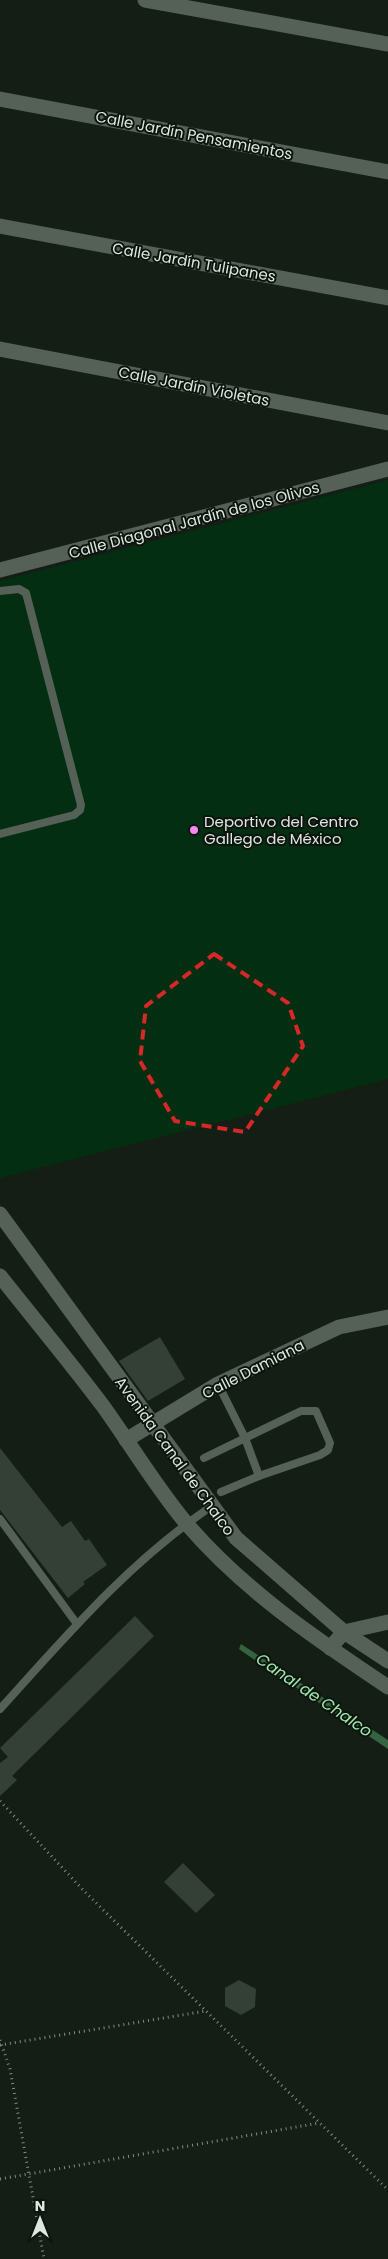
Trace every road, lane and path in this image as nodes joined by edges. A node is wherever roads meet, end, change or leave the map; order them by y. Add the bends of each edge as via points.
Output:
1 (145, 0) edge
2 (388, 44) edge
3 (0, 98) edge
4 (388, 172) edge
5 (0, 226) edge
6 (388, 298) edge
7 (0, 349) edge
8 (388, 422) edge
9 (388, 469) edge
10 (0, 570) edge
11 (0, 591) edge
12 (0, 834) edge
13 (0, 1214) edge
14 (0, 1276) edge
15 (388, 1317) edge
16 (218, 1384) junction
17 (152, 1425) junction
18 (245, 1438) junction
19 (126, 1440) junction
20 (204, 1458) dead end
21 (259, 1476) junction
22 (221, 1492) dead end
23 (212, 1506) junction
24 (0, 1519) edge
25 (186, 1523) junction
26 (388, 1622) edge
27 (77, 1624) junction
28 (344, 1632) junction
29 (330, 1648) junction
30 (388, 1661) edge
31 (388, 1687) edge
32 (0, 1709) edge
33 (0, 1801) edge
34 (207, 2011) junction
35 (0, 2040) edge
36 (1, 2045) edge
37 (320, 2123) junction
38 (29, 2174) junction
39 (0, 2179) edge
40 (388, 2190) edge
41 (44, 2259) edge

1 - 2 street
3 - 4 street, Calle Jardín Pensamientos
5 - 6 street, Calle Jardín Tulipanes
7 - 8 street, Calle Jardín Violetas
9 - 10 street, Calle Diagonal Jardín de los Olivos
11 - 12 lane via 19,589 26,593 81,805 74,814
13 - 17 street, Avenida Canal de Chalco
14 - 19 street, Avenida Canal de Chalco
15 - 16 street, Calle Damiana via 339,1327
16 - 17 street, Calle Damiana
16 - 18 lane
17 - 19 street, Calle Damiana
17 - 23 street, Avenida Canal de Chalco
18 - 20 lane
18 - 21 lane
18 - 21 lane via 310,1410 316,1411 330,1444 328,1450 320,1455
19 - 25 street, Avenida Canal de Chalco
21 - 22 lane
23 - 25 lane
23 - 28 street, Avenida Canal de Chalco via 236,1538
24 - 27 lane
25 - 27 lane via 133,1567
25 - 29 street, Avenida Canal de Chalco via 230,1569
26 - 28 street
27 - 32 lane
28 - 29 street
28 - 30 street, Avenida Canal de Chalco
29 - 31 street, Avenida Canal de Chalco
33 - 34 path via 84,1891
34 - 36 path
34 - 37 path
35 - 36 path
36 - 38 path via 10,2068
37 - 38 path
37 - 40 path
38 - 39 path
38 - 41 path

